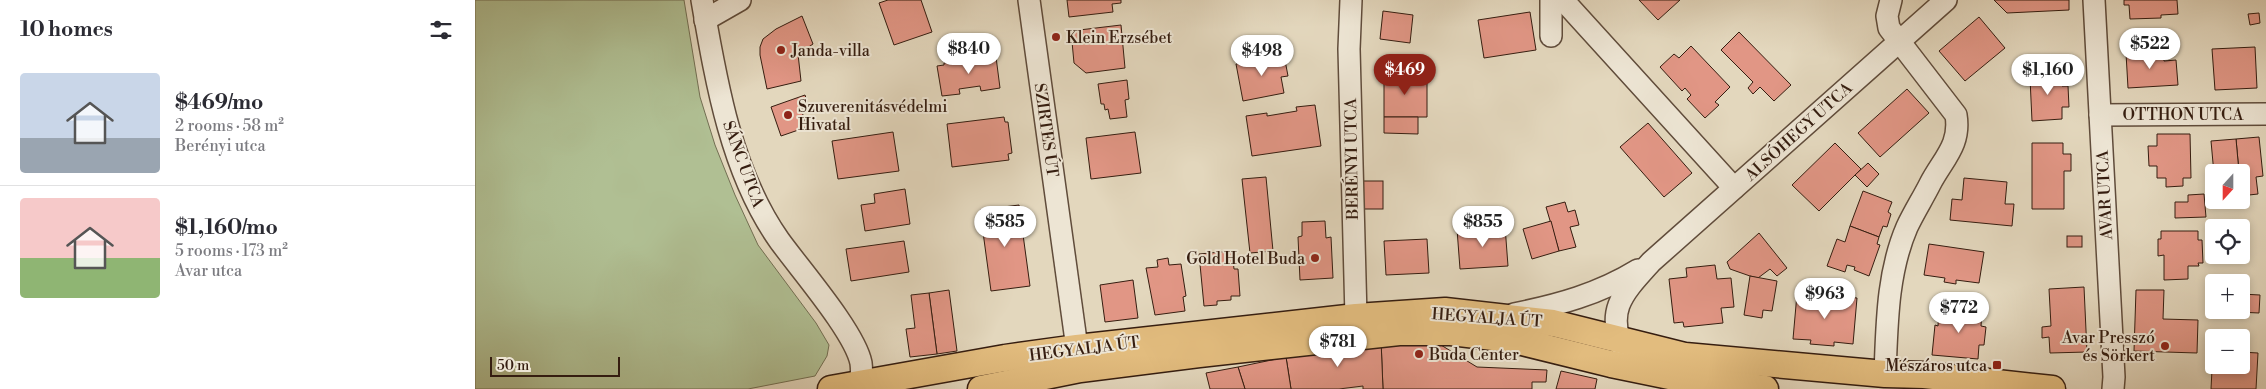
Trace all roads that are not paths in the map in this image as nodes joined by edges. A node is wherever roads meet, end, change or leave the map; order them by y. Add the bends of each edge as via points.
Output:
1 (740, 0) edge
2 (1029, 0) edge
3 (1351, 0) edge
4 (1551, 0) edge
5 (1563, 0) edge
6 (1891, 0) edge
7 (1946, 0) edge
8 (2094, 0) edge
9 (704, 10) edge
10 (1551, 36) dead end
11 (1899, 42) junction
12 (2266, 114) edge
13 (2100, 115) junction
14 (1734, 188) junction
15 (1651, 262) junction
16 (1503, 316) junction
17 (1356, 317) junction
18 (1619, 339) junction
19 (1077, 348) junction
20 (1634, 368) junction
21 (1907, 379) edge
22 (1684, 384) edge
23 (859, 386) edge
24 (831, 389) edge
25 (981, 389) edge
26 (1765, 389) edge
27 (2052, 389) edge
28 (2113, 389) edge

1 - 9 street
2 - 19 street, SZIRTES ÚT
3 - 17 street, BERÉNYI UTCA via 1349,49
4 - 10 street
5 - 14 street
6 - 11 street via 1887,16 1889,28
7 - 11 street, ALSÓHEGY UTCA
8 - 13 street, AVAR UTCA
9 - 23 street, SÁNC UTCA via 721,100 750,191 778,239 846,330 861,364
11 - 14 street, ALSÓHEGY UTCA
11 - 21 street via 1955,115 1958,129 1954,144 1907,228 1889,303
12 - 13 street, OTTHON UTCA
13 - 28 street, AVAR UTCA
14 - 15 street, ALSÓHEGY UTCA
15 - 16 street, ALSÓHEGY UTCA via 1579,298
15 - 18 street, ALSÓHEGY UTCA via 1626,290 1620,302 1615,327
16 - 17 main road, HEGYALJA ÚT via 1445,311
16 - 18 main road, HEGYALJA ÚT via 1553,323
17 - 19 main road, HEGYALJA ÚT
18 - 20 street, ALSÓHEGY UTCA
18 - 21 main road, HEGYALJA ÚT via 1685,356
19 - 23 main road, HEGYALJA ÚT via 1005,358
20 - 22 main road, HEGYALJA ÚT
20 - 25 main road, HEGYALJA ÚT via 1510,339 1451,332 1399,332 1080,369
21 - 27 main road, HEGYALJA ÚT via 2001,382
22 - 26 main road, HEGYALJA ÚT
23 - 24 main road, HEGYALJA ÚT

